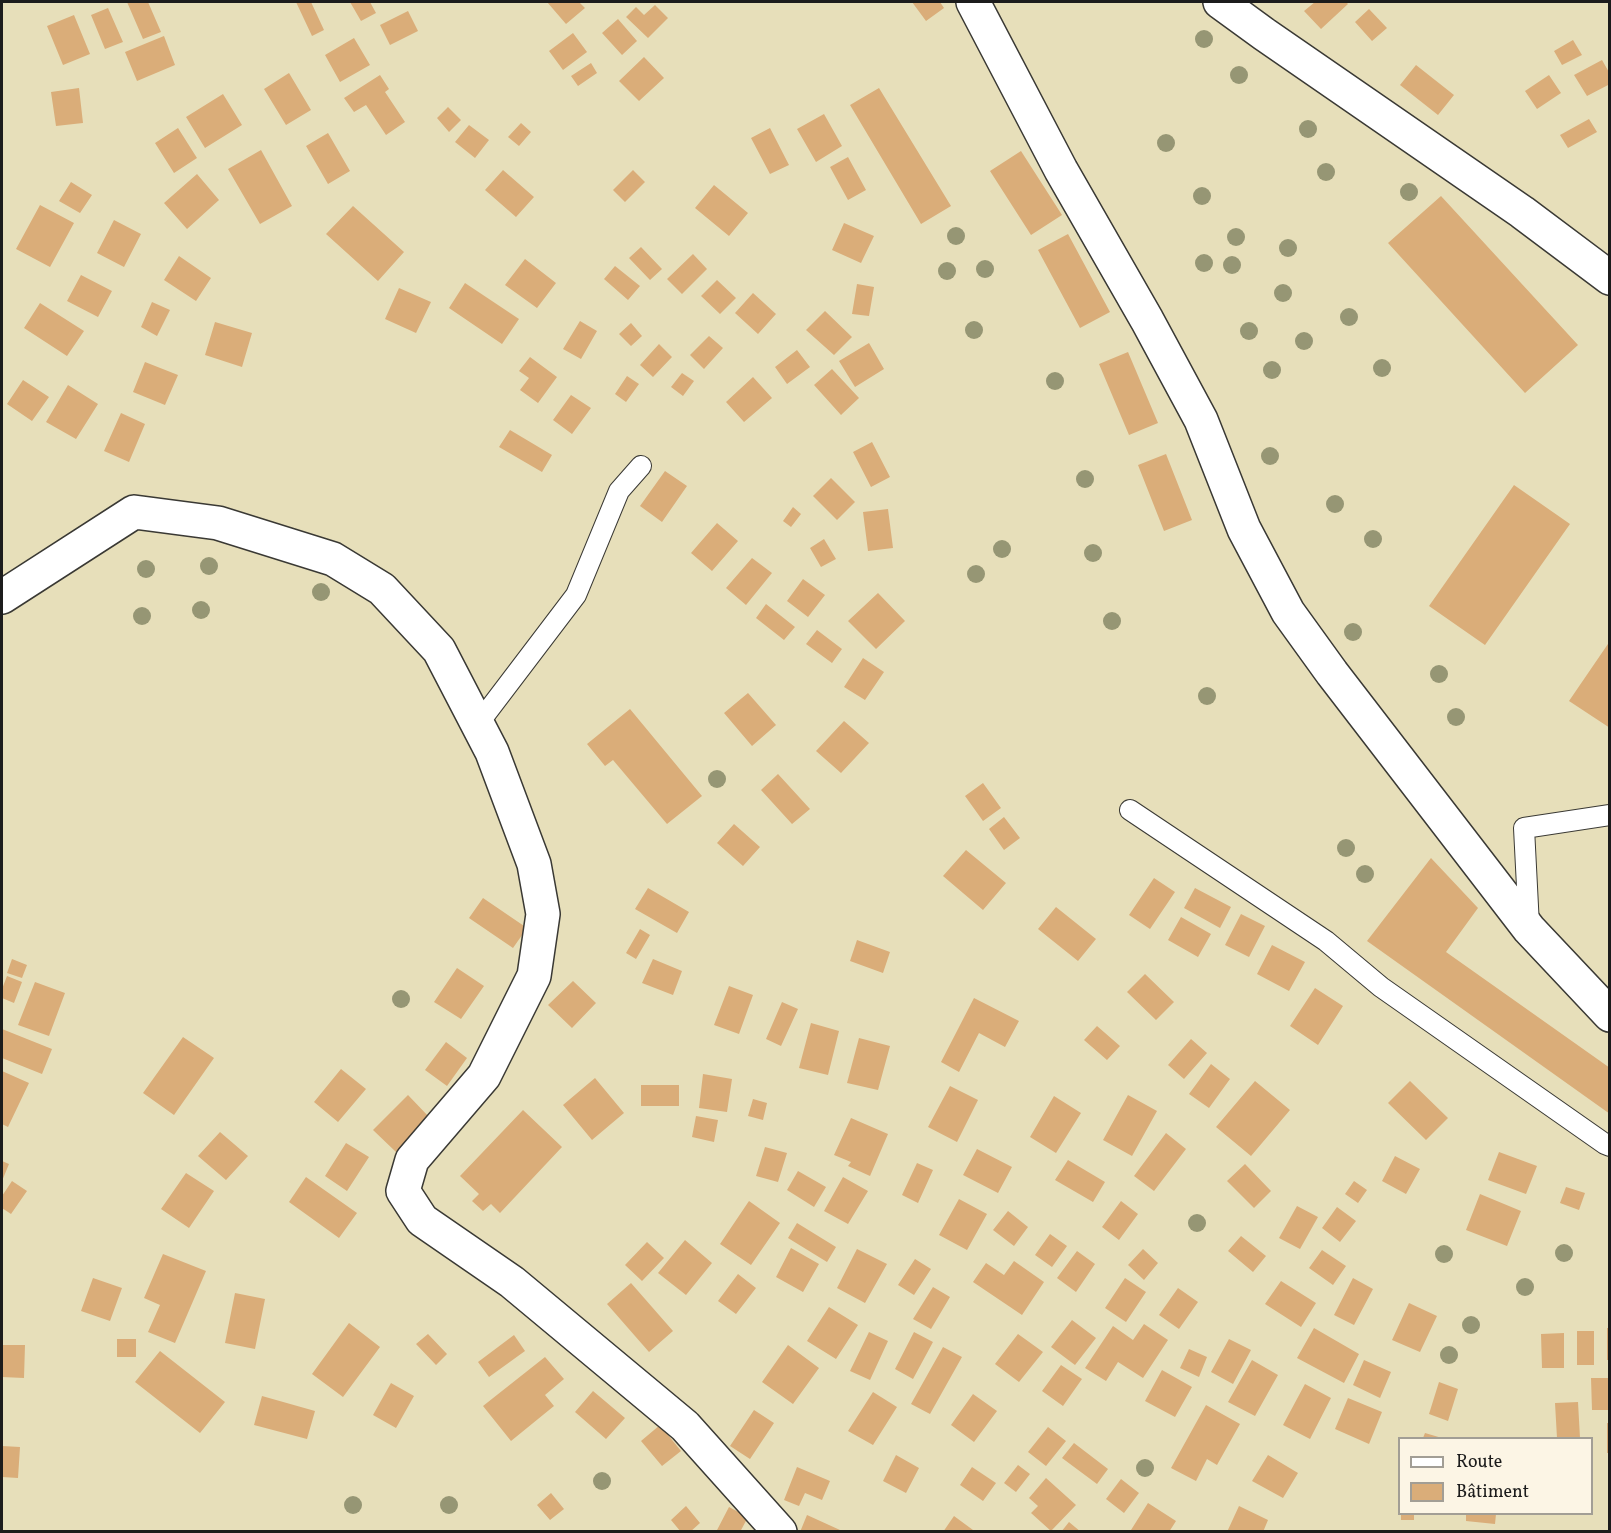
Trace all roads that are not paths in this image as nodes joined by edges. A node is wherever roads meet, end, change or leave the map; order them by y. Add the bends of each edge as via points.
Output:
1 (973, 2) edge
2 (1220, 2) edge
3 (1610, 278) edge
4 (641, 466) dead end
5 (2, 597) edge
6 (478, 724) junction
7 (1130, 810) dead end
8 (1610, 815) edge
9 (1529, 929) junction
10 (1610, 1015) edge
11 (1610, 1146) edge
12 (780, 1532) edge

1 - 9 street via 1061,170 1201,420 1244,529 1288,612
2 - 3 street via 1522,212
4 - 6 lane via 619,491 576,595
5 - 6 street via 134,512 218,523 333,559 382,589 439,650
6 - 12 street via 534,864 543,914 534,976 484,1076 412,1160 403,1191 422,1220 512,1282 685,1426
7 - 11 lane via 1326,941 1381,987
8 - 9 lane via 1524,828
9 - 10 street

